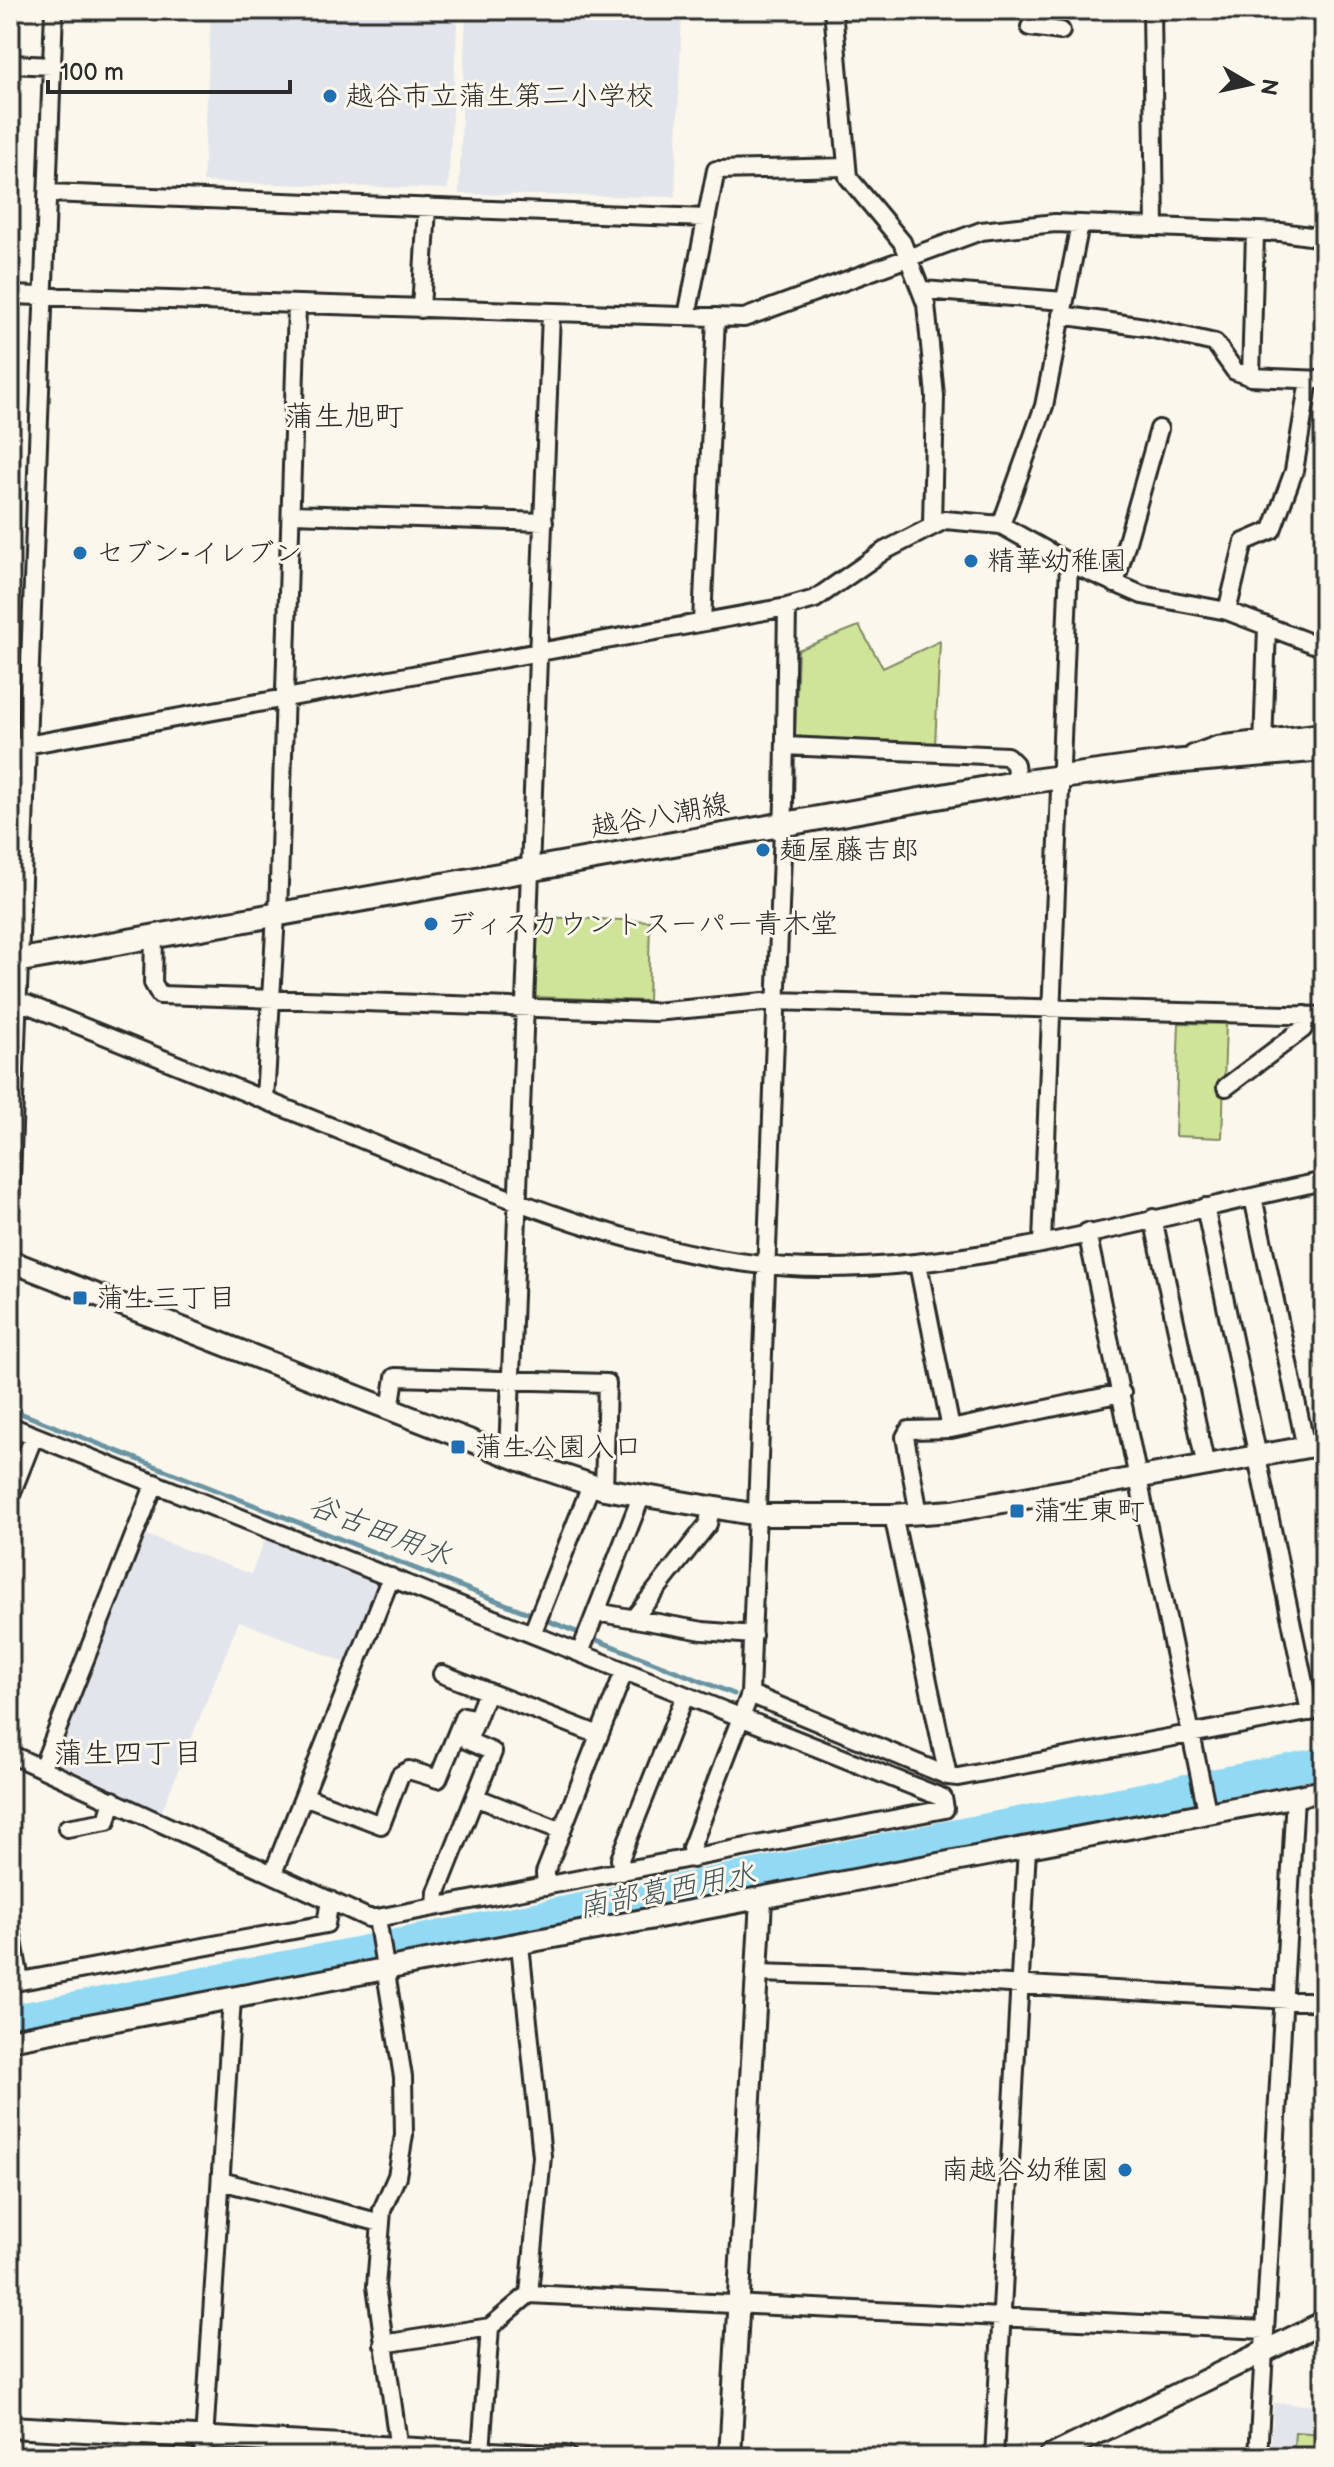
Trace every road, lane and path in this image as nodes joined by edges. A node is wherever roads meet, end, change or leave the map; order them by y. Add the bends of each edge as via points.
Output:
1 (54, 10) edge
2 (833, 10) edge
3 (1152, 10) edge
4 (1030, 27) dead end
5 (1061, 31) dead end
6 (10, 64) edge
7 (52, 66) junction
8 (847, 167) junction
9 (48, 193) junction
10 (427, 207) junction
11 (706, 218) junction
12 (1080, 224) junction
13 (1155, 227) junction
14 (1255, 233) junction
15 (1324, 238) edge
16 (910, 256) junction
17 (923, 290) junction
18 (10, 295) edge
19 (42, 297) junction
20 (297, 306) junction
21 (1063, 308) junction
22 (421, 309) junction
23 (551, 313) junction
24 (687, 316) junction
25 (716, 317) junction
26 (1251, 377) junction
27 (1316, 380) edge
28 (1159, 429) dead end
29 (292, 514) junction
30 (544, 522) junction
31 (932, 524) junction
32 (1001, 525) junction
33 (1069, 563) junction
34 (1115, 584) junction
35 (787, 607) junction
36 (1227, 611) junction
37 (702, 622) junction
38 (1267, 626) junction
39 (1324, 648) edge
40 (536, 650) junction
41 (284, 697) junction
42 (28, 744) junction
43 (1324, 745) edge
44 (785, 746) junction
45 (1264, 746) junction
46 (10, 748) edge
47 (1059, 777) junction
48 (1017, 783) junction
49 (782, 824) junction
50 (531, 870) junction
51 (277, 915) junction
52 (154, 936) junction
53 (15, 961) edge
54 (271, 999) junction
55 (19, 1001) junction
56 (774, 1001) junction
57 (526, 1008) junction
58 (1051, 1008) junction
59 (1304, 1015) junction
60 (1324, 1016) edge
61 (1226, 1087) dead end
62 (265, 1099) junction
63 (1324, 1181) edge
64 (1253, 1197) junction
65 (518, 1203) junction
66 (10, 1207) edge
67 (1205, 1207) junction
68 (1153, 1218) junction
69 (1087, 1232) junction
70 (1042, 1242) junction
71 (10, 1261) edge
72 (918, 1264) junction
73 (765, 1266) junction
74 (513, 1380) junction
75 (1122, 1393) junction
76 (390, 1410) junction
77 (10, 1426) edge
78 (951, 1429) junction
79 (34, 1436) junction
80 (1315, 1446) edge
81 (508, 1455) junction
82 (1258, 1457) junction
83 (1206, 1467) junction
84 (1138, 1478) junction
85 (155, 1483) junction
86 (597, 1487) junction
87 (10, 1497) edge
88 (641, 1497) junction
89 (711, 1508) junction
90 (919, 1514) junction
91 (758, 1515) junction
92 (893, 1515) junction
93 (391, 1577) junction
94 (596, 1612) junction
95 (634, 1618) junction
96 (532, 1634) junction
97 (753, 1635) junction
98 (580, 1653) junction
99 (624, 1672) junction
100 (442, 1674) dead end
101 (487, 1692) junction
102 (750, 1694) junction
103 (685, 1696) junction
104 (1317, 1710) edge
105 (743, 1718) junction
106 (476, 1719) junction
107 (1191, 1734) junction
108 (599, 1735) junction
109 (10, 1754) edge
110 (42, 1768) junction
111 (948, 1776) junction
112 (1324, 1791) edge
113 (304, 1796) junction
114 (1295, 1796) junction
115 (475, 1797) junction
116 (113, 1800) junction
117 (1206, 1806) junction
118 (67, 1828) dead end
119 (562, 1831) junction
120 (1027, 1848) junction
121 (693, 1859) junction
122 (622, 1872) junction
123 (273, 1873) junction
124 (546, 1886) junction
125 (330, 1900) junction
126 (761, 1900) junction
127 (436, 1906) junction
128 (378, 1922) junction
129 (10, 1923) edge
130 (520, 1945) junction
131 (387, 1967) junction
132 (757, 1973) junction
133 (15, 1982) edge
134 (1021, 1984) junction
135 (232, 1998) junction
136 (1284, 2000) junction
137 (1324, 2002) edge
138 (10, 2040) edge
139 (221, 2181) junction
140 (381, 2223) junction
141 (529, 2294) junction
142 (738, 2303) junction
143 (1000, 2318) junction
144 (1324, 2322) edge
145 (490, 2327) junction
146 (1265, 2340) junction
147 (383, 2344) junction
148 (10, 2427) edge
149 (204, 2447) edge
150 (398, 2452) edge
151 (481, 2452) junction
152 (566, 2457) edge
153 (730, 2457) edge
154 (994, 2457) edge
155 (1049, 2457) edge
156 (1258, 2457) edge

1 - 7 street
2 - 8 street
3 - 13 street
4 - 5 street
6 - 7 street
7 - 9 street
8 - 11 street via 716,170
8 - 16 street via 848,177
9 - 10 street
9 - 19 street
10 - 11 street
10 - 22 street
11 - 24 street
12 - 13 street
12 - 16 street via 981,231
12 - 21 street
13 - 14 street
14 - 15 street
14 - 26 street
16 - 17 street
16 - 25 street via 744,318
17 - 21 street
17 - 31 street via 935,396
18 - 19 street
19 - 20 street
19 - 42 street
20 - 22 street
20 - 29 street
21 - 26 street via 1215,343 1235,371
21 - 32 street via 1044,406
22 - 23 street
23 - 24 street
23 - 30 street
24 - 25 street
25 - 37 street
26 - 27 street
27 - 36 street via 1294,471 1272,530 1244,542
28 - 34 street
29 - 30 street
29 - 41 street
30 - 40 street
31 - 32 street via 945,520
31 - 35 street via 815,599
32 - 33 street
33 - 34 street
33 - 47 street
34 - 36 street via 1147,596
35 - 37 street
35 - 44 street
36 - 38 street
37 - 40 street
38 - 39 street
38 - 45 street
40 - 41 street
40 - 50 street
41 - 42 street
41 - 51 street
42 - 46 street
42 - 53 street
43 - 45 main road, 越谷八潮線
44 - 48 street via 1007,756 1015,764
44 - 49 street
45 - 47 main road, 越谷八潮線
47 - 48 main road, 越谷八潮線
47 - 58 street
48 - 49 main road, 越谷八潮線
49 - 50 main road, 越谷八潮線
49 - 56 street
50 - 51 main road, 越谷八潮線
50 - 57 street
51 - 52 main road, 越谷八潮線
51 - 54 street
52 - 53 main road, 越谷八潮線
52 - 54 street via 153,983 160,995
53 - 55 street
54 - 57 street
54 - 62 street
55 - 62 street
55 - 66 street
56 - 57 street via 654,1012
56 - 58 street
56 - 73 street
57 - 65 street
58 - 59 street
58 - 70 street
59 - 60 street
59 - 61 street via 1303,1029
62 - 65 street
63 - 64 street
64 - 67 street
64 - 80 street
65 - 73 street via 641,1241
65 - 74 street
67 - 68 street
67 - 82 street
68 - 69 street
68 - 83 street
69 - 70 street
69 - 75 street
70 - 72 street
71 - 76 street
72 - 73 street
72 - 78 street
73 - 91 street
74 - 76 street via 395,1377
74 - 81 street
74 - 86 street via 607,1383
75 - 78 street
75 - 84 street
76 - 81 street
77 - 79 street
78 - 90 street via 909,1430 905,1437
79 - 85 street
79 - 87 street
80 - 82 street
81 - 86 street
82 - 83 street
82 - 104 street
83 - 84 street
84 - 90 street
84 - 107 street
85 - 93 street
85 - 110 street
86 - 88 street
86 - 96 street
88 - 89 street
88 - 94 street
89 - 91 street
89 - 95 street via 708,1524
90 - 92 street
91 - 92 street
91 - 97 street
92 - 111 street
93 - 96 street
93 - 113 street
94 - 95 street
94 - 98 street
95 - 97 street
96 - 98 street
97 - 102 street
98 - 99 street
99 - 103 street
99 - 108 street
100 - 101 street
101 - 106 street
101 - 108 street
102 - 105 street
102 - 111 street
103 - 105 street
103 - 122 street via 620,1859
104 - 107 street
105 - 121 street via 691,1848
105 - 121 street via 943,1798 945,1809
106 - 113 street via 464,1716 438,1779 409,1770 400,1775 381,1825
106 - 115 street via 468,1741 493,1752
107 - 111 street
107 - 117 street
108 - 119 street
109 - 110 street
110 - 116 street
112 - 114 street
113 - 123 street
114 - 117 street
114 - 136 street
115 - 119 street
115 - 127 street
116 - 118 street via 107,1821
116 - 123 street
117 - 120 street via 1133,1829
119 - 124 street via 545,1873
120 - 126 street
120 - 134 street
121 - 122 street
122 - 124 street
123 - 125 street
124 - 127 street
125 - 128 street
125 - 133 street via 326,1924
126 - 130 street
126 - 132 street
127 - 128 street
128 - 131 street
129 - 133 street
130 - 131 street
130 - 141 street via 542,2156
131 - 135 street
131 - 140 street via 403,2077 404,2135
132 - 134 street
132 - 142 street
134 - 136 street
134 - 143 street
135 - 138 street
135 - 139 street
136 - 137 street
136 - 146 street
139 - 140 street
139 - 149 street
140 - 147 street via 376,2286
141 - 142 street
141 - 145 street
142 - 143 street
142 - 153 street
143 - 146 street
143 - 154 street
144 - 146 street
145 - 147 street
145 - 151 street
146 - 155 street
146 - 156 street
147 - 150 street
148 - 149 street
149 - 150 street
150 - 151 street
151 - 152 street

